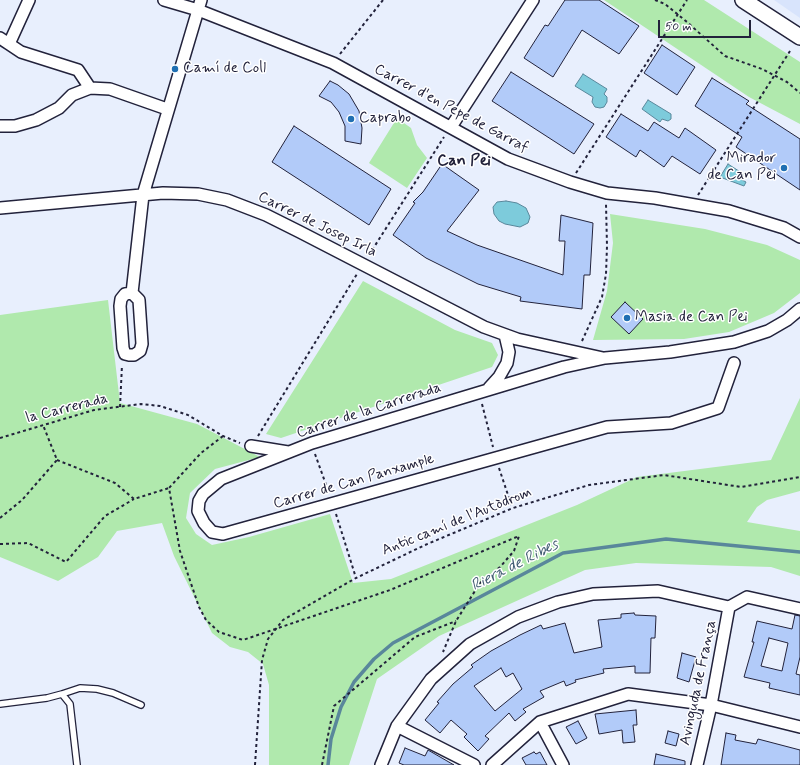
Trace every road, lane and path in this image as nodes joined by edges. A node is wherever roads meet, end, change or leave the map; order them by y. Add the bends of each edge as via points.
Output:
1 (29, 0) edge
2 (164, 0) edge
3 (383, 0) edge
4 (533, 0) edge
5 (655, 0) edge
6 (687, 0) edge
7 (743, 0) edge
8 (200, 5) edge
9 (677, 14) junction
10 (800, 37) edge
11 (5, 41) edge
12 (790, 52) dead end
13 (333, 63) junction
14 (775, 76) junction
15 (90, 88) junction
16 (800, 92) edge
17 (167, 109) junction
18 (0, 126) edge
19 (451, 127) junction
20 (570, 182) junction
21 (607, 193) junction
22 (143, 195) junction
23 (692, 204) junction
24 (0, 208) edge
25 (800, 237) edge
26 (364, 264) junction
27 (132, 293) junction
28 (800, 309) edge
29 (505, 335) junction
30 (576, 351) junction
31 (125, 354) junction
32 (605, 358) junction
33 (734, 363) dead end
34 (489, 388) junction
35 (120, 407) junction
36 (43, 425) junction
37 (223, 436) junction
38 (0, 438) edge
39 (251, 446) junction
40 (288, 452) junction
41 (58, 460) junction
42 (259, 464) joint
43 (800, 477) edge
44 (170, 488) junction
45 (134, 499) junction
46 (0, 518) edge
47 (0, 544) edge
48 (729, 608) junction
49 (800, 609) edge
50 (456, 621) junction
51 (278, 627) junction
52 (440, 657) dead end
53 (62, 694) junction
54 (0, 704) edge
55 (141, 705) dead end
56 (711, 705) junction
57 (540, 722) junction
58 (398, 726) junction
59 (800, 727) edge
60 (77, 765) edge
61 (255, 765) edge
62 (322, 765) edge
63 (381, 765) edge
64 (474, 765) edge
65 (492, 765) edge
66 (564, 765) edge
67 (697, 765) edge

1 - 11 street
2 - 8 street, Carrer d'en Pepe de Garraf
3 - 13 path
4 - 19 street
5 - 9 path
6 - 9 path
7 - 10 street
8 - 13 street, Carrer d'en Pepe de Garraf
8 - 17 street
9 - 14 path via 724,56
9 - 20 path
11 - 15 street via 21,52 78,70
12 - 14 path
13 - 19 street, Carrer d'en Pepe de Garraf
14 - 16 path
14 - 23 path
15 - 17 street via 110,89
15 - 18 street via 72,95 59,108 36,120 15,126
17 - 22 street
19 - 20 street, Carrer d'en Pepe de Garraf via 508,159
19 - 26 path
20 - 21 street, Carrer d'en Pepe de Garraf
21 - 23 street, Carrer d'en Pepe de Garraf
21 - 30 path via 606,274 602,297
22 - 24 street, Carrer de Josep Irla
22 - 26 street, Carrer de Josep Irla via 198,194 227,200 266,215
22 - 27 street
23 - 25 street, Carrer d'en Pepe de Garraf via 729,211 784,228
26 - 29 street, Carrer de Josep Irla via 484,327
26 - 39 path
27 - 31 street via 125,294 120,306
27 - 31 street via 139,300 142,344 140,351 134,355
28 - 32 street via 768,331 734,342
29 - 30 street, Carrer de Josep Irla
29 - 34 street via 509,352 507,363
30 - 32 street, Carrer de Josep Irla
31 - 35 path via 122,362
32 - 34 street, Carrer de la Carrerada
33 - 42 street, Carrer de Can Panxample via 718,408 671,423 606,427 223,534 212,532 204,524 198,511 203,494 221,479
34 - 40 street, Carrer de la Carrerada
35 - 36 path, la Carrerada via 94,410
35 - 37 path, la Carrerada via 142,404 160,406 188,415
36 - 38 path, la Carrerada
36 - 41 path
37 - 39 path, la Carrerada
37 - 44 path via 201,453
39 - 40 street
40 - 42 street, Carrer de la Carrerada
41 - 45 path via 115,483
41 - 46 path via 22,500
43 - 51 path, Antic camí de l'Autòdrom via 741,487 664,475 589,485 512,508 425,545 356,578 283,620
44 - 45 path
44 - 51 path via 180,551 206,620 219,632 243,640
45 - 47 path via 105,516 66,562 28,543
48 - 49 street via 747,597
48 - 56 street, Avinguda de França
48 - 58 street via 658,591 593,594 558,602 518,617 470,644 431,679
50 - 51 path via 480,582 500,567 514,551 519,536 390,590
50 - 52 path
50 - 62 path via 416,637 334,706
51 - 61 path, Antic camí de l'Autòdrom via 268,639 262,660
53 - 54 lane
53 - 55 lane via 80,688 97,689
53 - 60 lane via 70,704
56 - 57 street via 628,694
56 - 59 street
56 - 67 street, Avinguda de França
57 - 65 street
57 - 66 street
58 - 63 street
58 - 64 street

